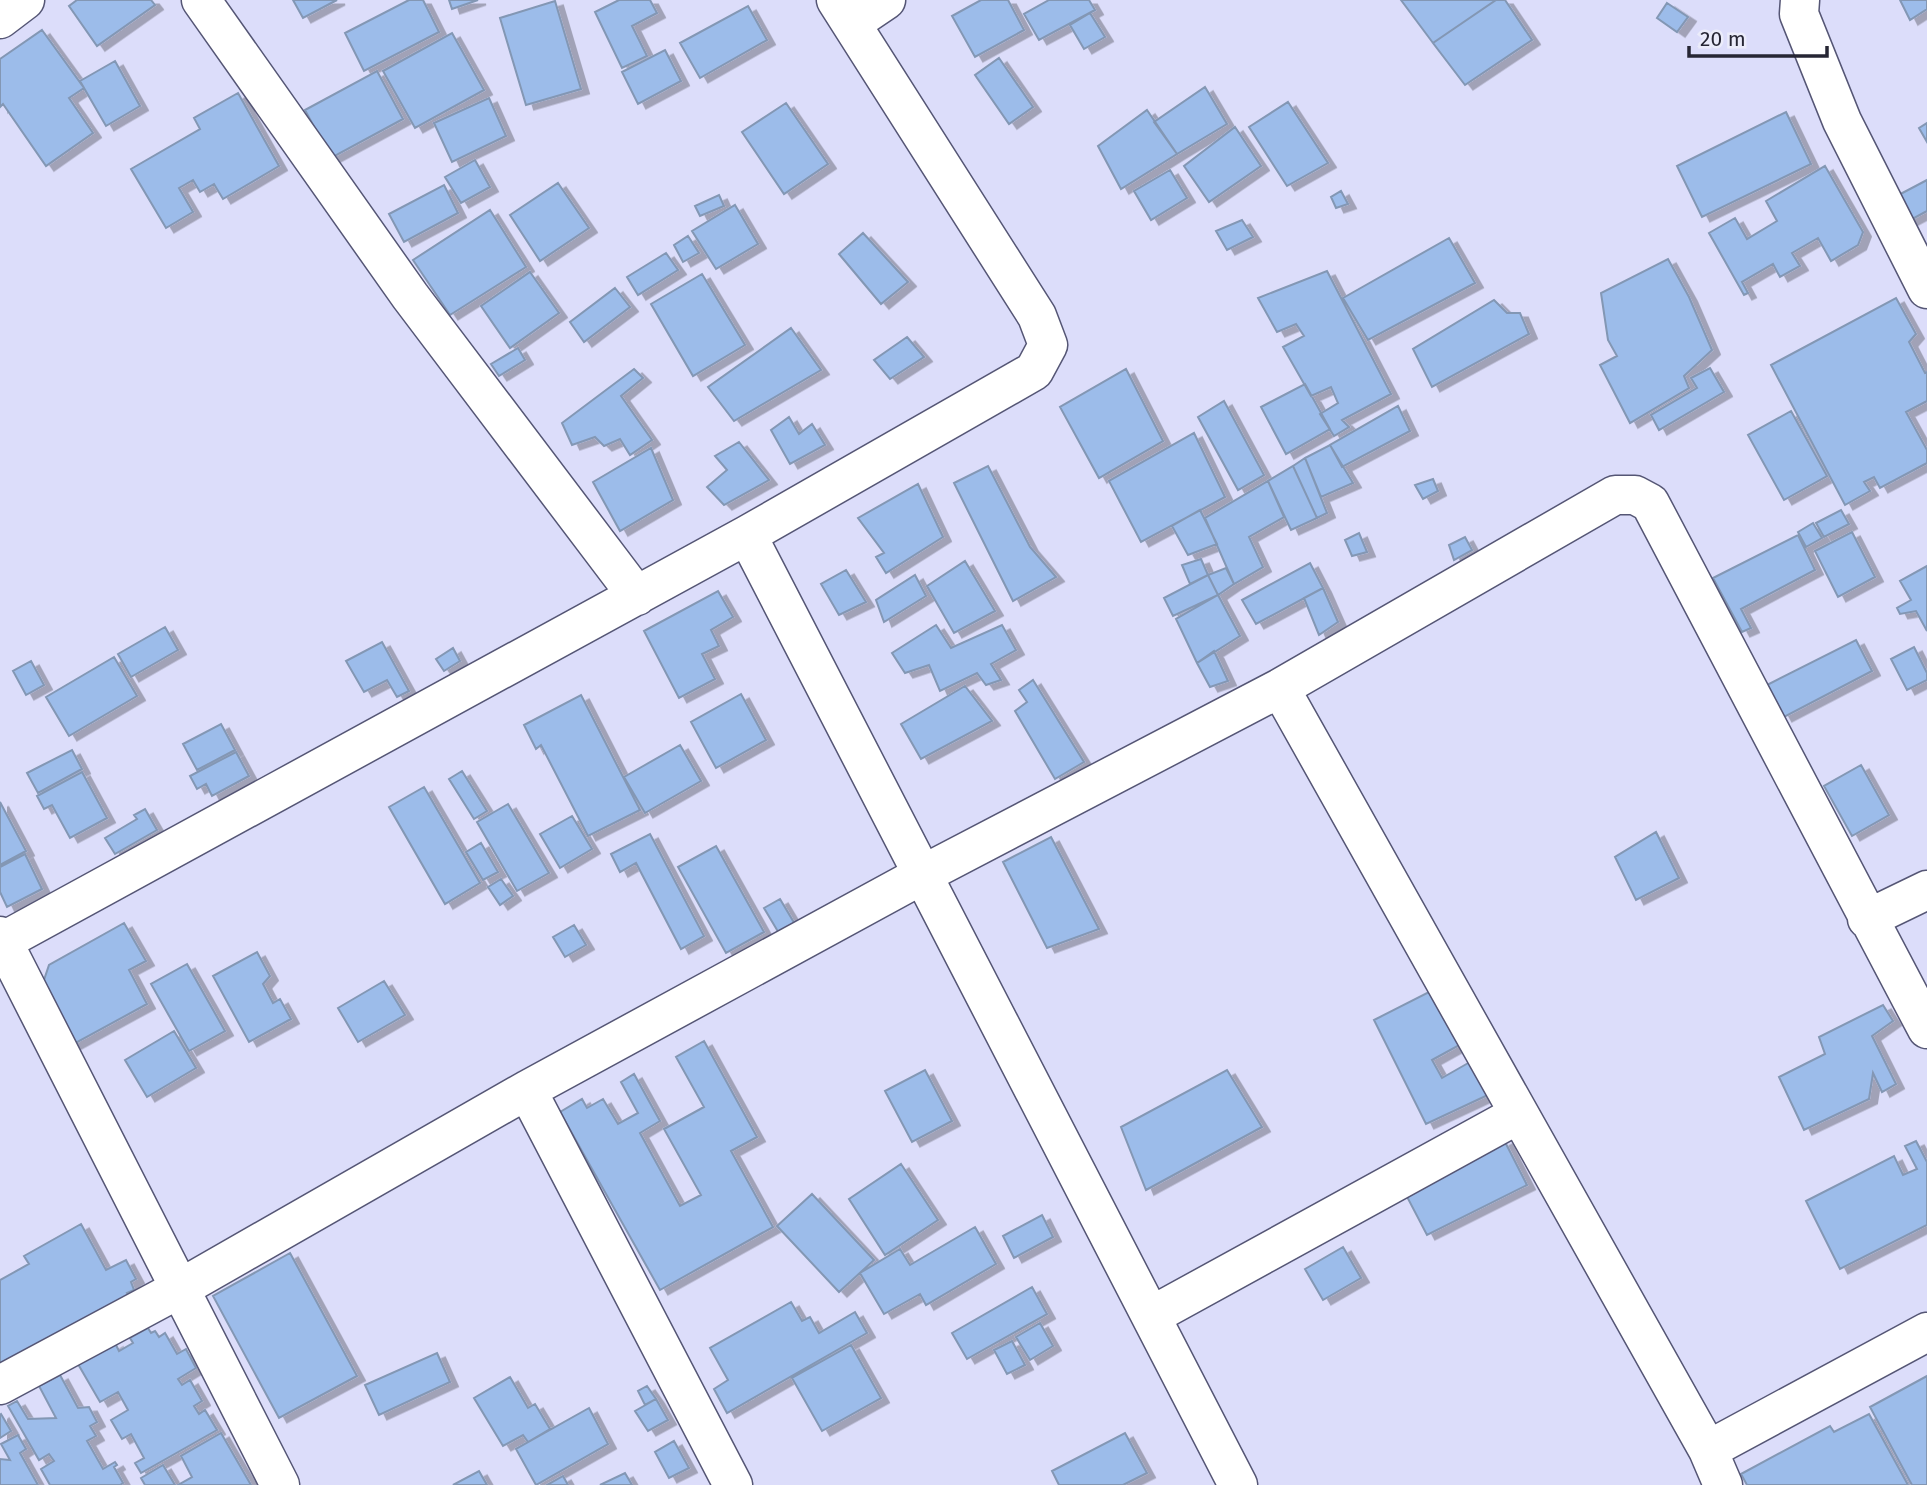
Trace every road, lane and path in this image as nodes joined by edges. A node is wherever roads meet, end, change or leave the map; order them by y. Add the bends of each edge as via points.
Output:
1 (25, 0) edge
2 (201, 0) edge
3 (886, 0) edge
4 (1800, 0) edge
5 (844, 12) edge
6 (0, 19) edge
7 (1927, 289) edge
8 (747, 535) junction
9 (637, 596) junction
10 (1280, 688) junction
11 (922, 875) junction
12 (1927, 890) edge
13 (1867, 919) junction
14 (1, 940) edge
15 (1927, 1029) edge
16 (527, 1090) junction
17 (1519, 1114) junction
18 (179, 1289) junction
19 (1151, 1316) junction
20 (1927, 1332) edge
21 (0, 1385) edge
22 (1708, 1450) junction
23 (280, 1485) edge
24 (733, 1485) edge
25 (1238, 1485) edge
26 (1723, 1485) edge

1 - 6 street
2 - 9 street via 410,296
3 - 5 street
4 - 7 street via 1799,14 1842,121
5 - 8 street via 1037,316 1048,345 1034,371
8 - 9 street
8 - 11 street
9 - 14 street
10 - 11 street
10 - 13 street via 1615,495 1635,495 1650,503
10 - 17 street
11 - 16 street
11 - 19 street
12 - 13 street
13 - 15 street
14 - 18 street
16 - 18 street
16 - 24 street
17 - 19 street
17 - 22 street
18 - 21 street
18 - 23 street
19 - 25 street
20 - 22 street
22 - 26 street

